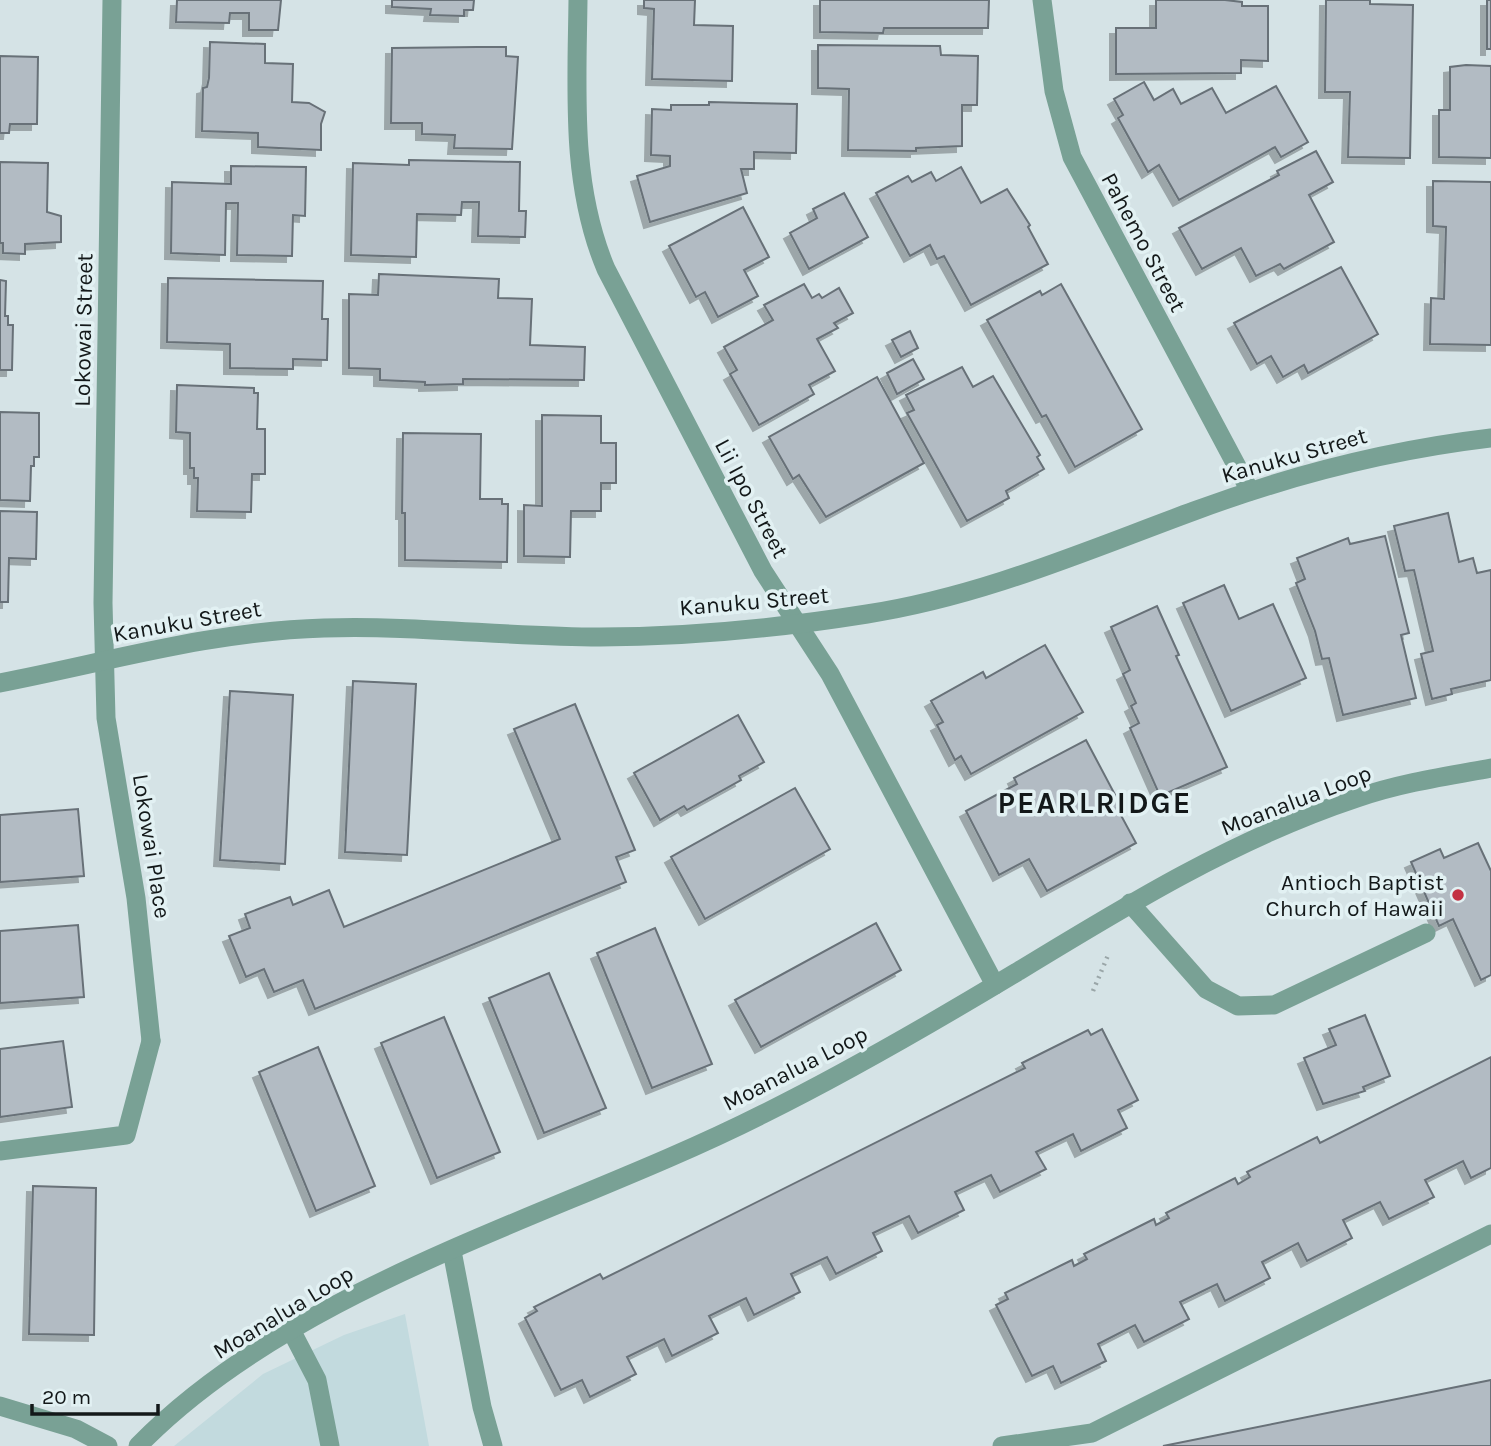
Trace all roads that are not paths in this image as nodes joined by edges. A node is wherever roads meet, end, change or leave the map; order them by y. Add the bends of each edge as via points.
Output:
1 (112, 0) edge
2 (578, 0) edge
3 (1042, 0) edge
4 (1491, 438) edge
5 (1250, 491) junction
6 (797, 625) junction
7 (104, 660) junction
8 (0, 683) edge
9 (1491, 768) edge
10 (1130, 903) junction
11 (1426, 933) dead end
12 (995, 985) junction
13 (0, 1151) edge
14 (1491, 1234) edge
15 (452, 1251) junction
16 (291, 1330) junction
17 (0, 1406) edge
18 (108, 1446) edge
19 (138, 1446) edge
20 (330, 1446) edge
21 (493, 1446) edge
22 (1002, 1446) edge

1 - 7 street, Lokowai Street
2 - 6 street, Lii Ipo Street via 579,150 585,211 593,238 701,456
3 - 5 street, Pahemo Street via 1054,91 1072,157
4 - 5 street, Kanuku Street via 1368,457
5 - 6 street, Kanuku Street via 1052,567 978,590 920,605
6 - 7 street, Kanuku Street via 602,638 325,628 210,638
6 - 12 street, Lii Ipo Street via 830,674
7 - 8 street, Kanuku Street
7 - 13 street, Lokowai Place via 106,718 136,898 151,1041 126,1135
9 - 10 street, Moanalua Loop via 1357,797 1213,859
10 - 11 street via 1206,989 1238,1006 1274,1005
10 - 12 street, Moanalua Loop
12 - 15 street, Moanalua Loop via 759,1117
14 - 22 street via 1092,1433
15 - 16 street, Moanalua Loop
15 - 21 street
16 - 19 street, Moanalua Loop via 191,1398
16 - 20 street via 317,1380
17 - 18 street via 76,1429

